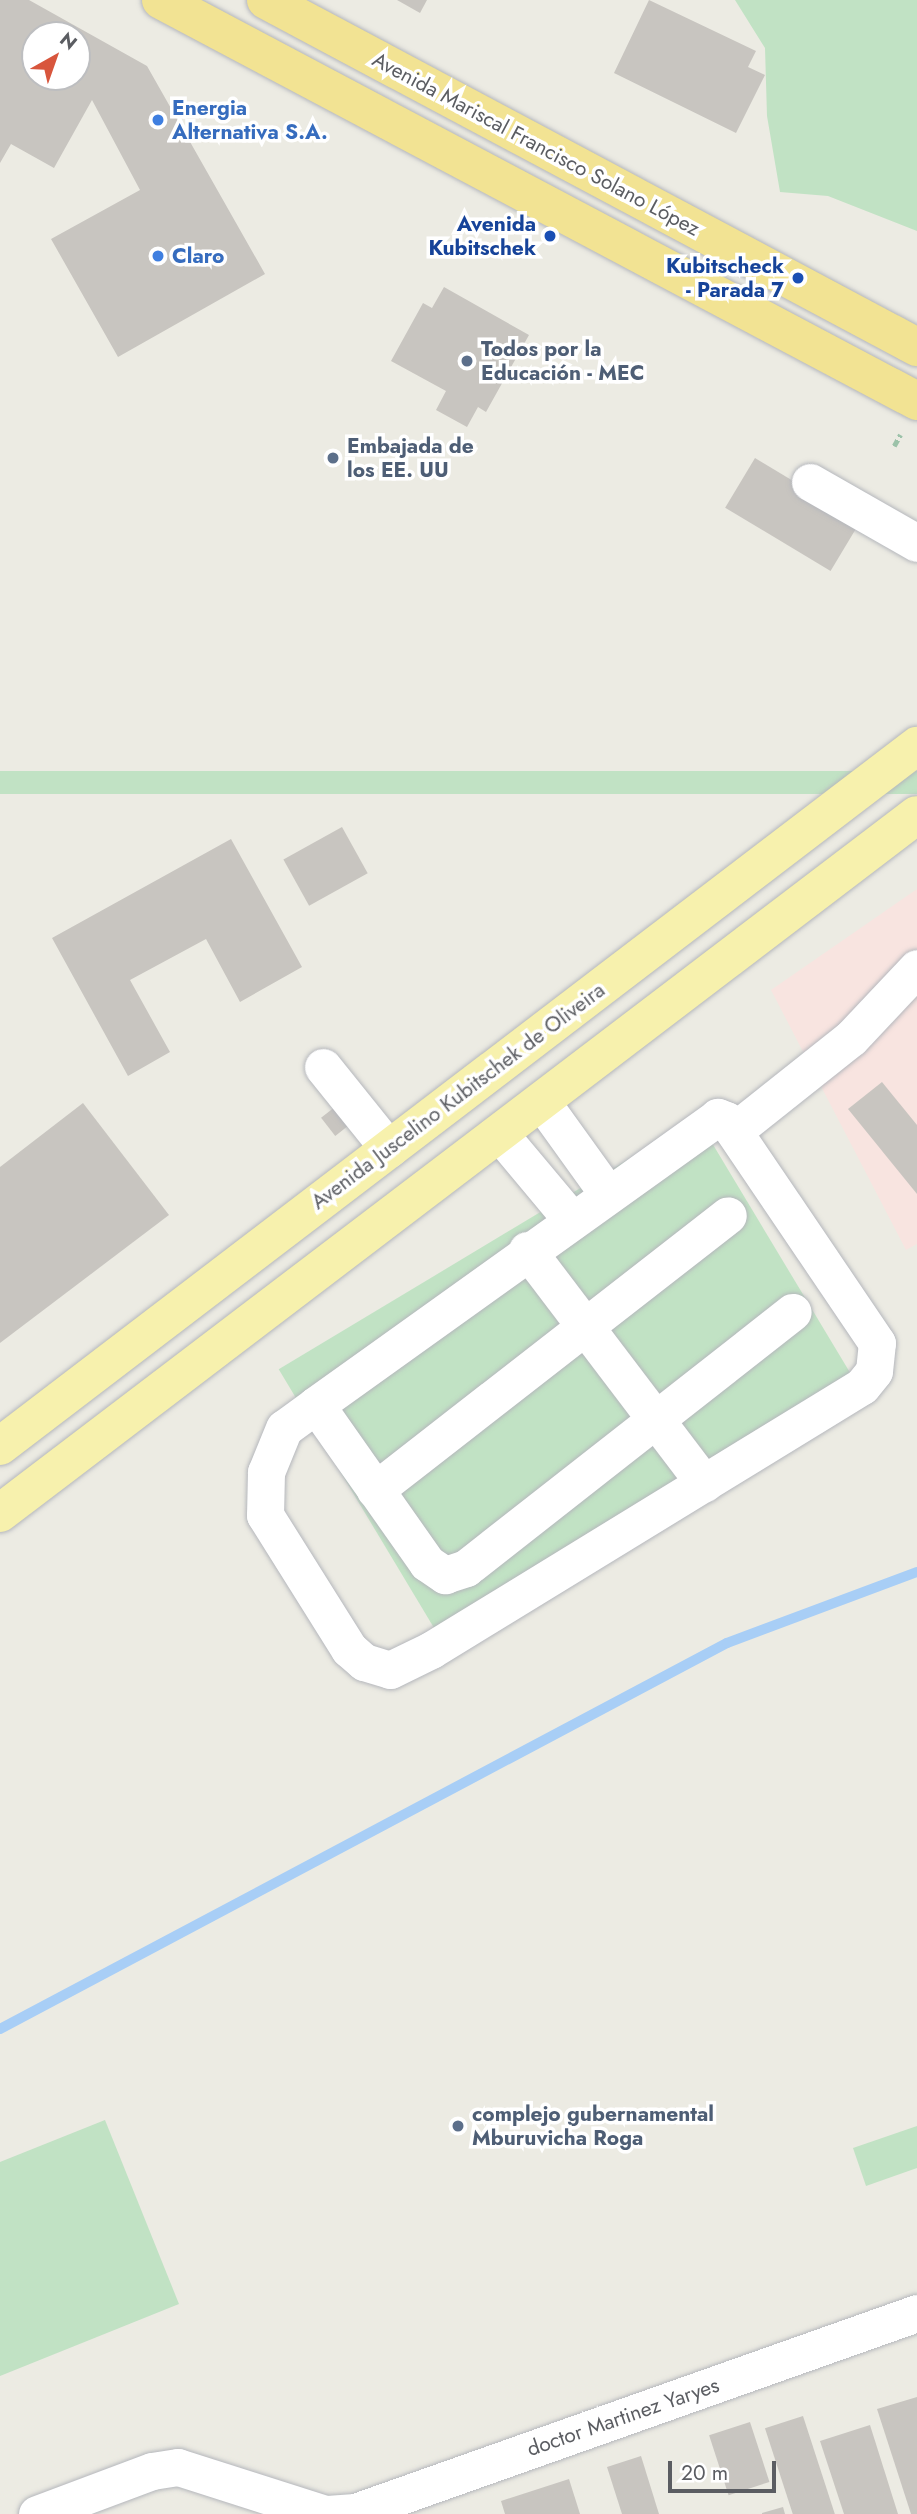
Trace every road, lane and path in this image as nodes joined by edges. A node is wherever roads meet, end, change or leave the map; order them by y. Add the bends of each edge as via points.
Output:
1 (161, 0) edge
2 (266, 0) edge
3 (917, 346) edge
4 (917, 401) edge
5 (900, 435) dead end
6 (894, 446) dead end
7 (810, 482) dead end
8 (917, 543) edge
9 (917, 746) edge
10 (917, 815) edge
11 (677, 929) junction
12 (917, 968) edge
13 (709, 973) junction
14 (323, 1067) dead end
15 (541, 1101) junction
16 (734, 1131) junction
17 (499, 1133) junction
18 (389, 1150) junction
19 (607, 1193) junction
20 (728, 1215) dead end
21 (571, 1219) junction
22 (527, 1250) junction
23 (793, 1312) dead end
24 (586, 1327) junction
25 (316, 1405) junction
26 (657, 1418) junction
27 (0, 1446) edge
28 (704, 1483) junction
29 (375, 1490) junction
30 (0, 1513) edge
31 (917, 2313) edge
32 (37, 2514) edge
33 (326, 2514) edge

1 - 4 highway
2 - 3 highway, Avenida Mariscal Francisco Solano López
5 - 6 path
7 - 8 street
9 - 11 main road, Avenida Juscelino Kubitschek de Oliveira
10 - 13 main road
11 - 13 main road
11 - 18 main road, Avenida Juscelino Kubitschek de Oliveira
12 - 16 street via 851,1038
13 - 15 main road
14 - 18 street
15 - 17 main road
15 - 19 street
16 - 19 street via 726,1120 710,1119
16 - 28 street via 877,1343 878,1355 874,1371 862,1386
17 - 21 street
17 - 30 main road
18 - 27 main road, Avenida Juscelino Kubitschek de Oliveira
19 - 21 street
20 - 24 street
21 - 22 street
22 - 24 street
22 - 25 street
23 - 26 street
24 - 26 street
24 - 29 street
25 - 28 street via 284,1428 266,1472 265,1515 349,1648 364,1662 390,1670 431,1650
25 - 29 street
26 - 28 street
26 - 29 street via 466,1568 445,1575 427,1563
31 - 33 street, doctor Martinez Yaryes via 355,2512
32 - 33 street, doctor Martinez Yaryes via 152,2471 178,2467

